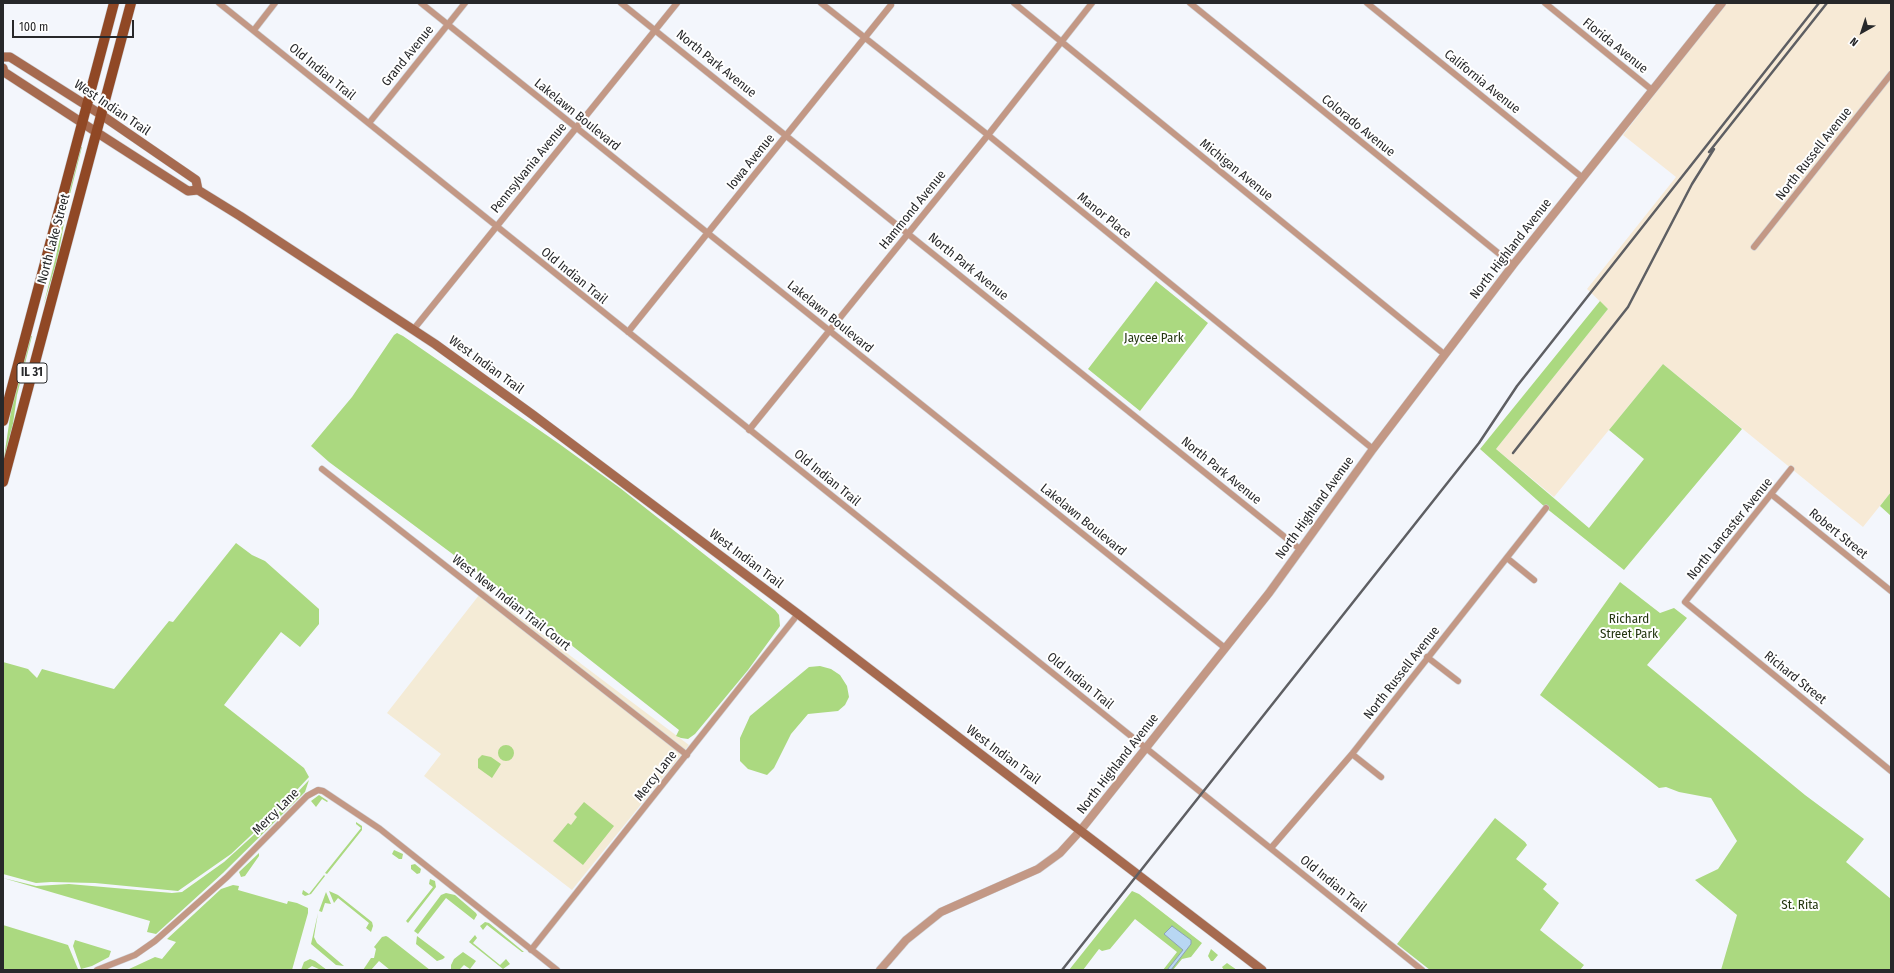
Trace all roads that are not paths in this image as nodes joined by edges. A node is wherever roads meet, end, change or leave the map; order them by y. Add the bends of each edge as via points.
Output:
1 (114, 3) edge
2 (130, 3) edge
3 (219, 3) edge
4 (275, 3) edge
5 (421, 3) edge
6 (465, 3) edge
7 (621, 3) edge
8 (676, 3) edge
9 (820, 3) edge
10 (1014, 3) edge
11 (1092, 3) edge
12 (1190, 3) edge
13 (1367, 3) edge
14 (1545, 3) edge
15 (1722, 3) edge
16 (891, 5) dead end
17 (448, 25) junction
18 (254, 30) junction
19 (655, 30) junction
20 (864, 38) junction
21 (1062, 43) junction
22 (3, 58) edge
23 (3, 68) edge
24 (1891, 74) edge
25 (1652, 90) junction
26 (86, 106) junction
27 (100, 114) junction
28 (82, 122) junction
29 (369, 123) junction
30 (575, 128) junction
31 (96, 132) junction
32 (786, 135) junction
33 (988, 135) junction
34 (1583, 178) junction
35 (198, 190) junction
36 (496, 226) junction
37 (909, 233) junction
38 (707, 234) junction
39 (1754, 247) dead end
40 (1513, 265) junction
41 (414, 330) junction
42 (830, 331) junction
43 (628, 332) junction
44 (1444, 354) junction
45 (3, 421) edge
46 (749, 430) junction
47 (1373, 449) junction
48 (322, 469) dead end
49 (1791, 469) dead end
50 (3, 482) edge
51 (1771, 494) junction
52 (1546, 508) dead end
53 (1301, 550) junction
54 (1507, 558) junction
55 (1534, 580) dead end
56 (1891, 591) edge
57 (1685, 602) joint
58 (798, 614) junction
59 (1225, 648) junction
60 (1427, 657) junction
61 (1458, 681) dead end
62 (1145, 748) junction
63 (1352, 754) junction
64 (687, 755) junction
65 (1891, 771) edge
66 (1381, 777) dead end
67 (1080, 831) junction
68 (1271, 848) junction
69 (531, 950) junction
70 (97, 970) edge
71 (557, 970) edge
72 (880, 970) edge
73 (1262, 970) edge
74 (1422, 970) edge

1 - 26 main road, North Lake Street
2 - 27 main road, North Lake Street / IL 31
3 - 18 street, Old Indian Trail
4 - 18 street
5 - 17 street, Lakelawn Boulevard
6 - 17 street, Grand Avenue
7 - 19 street, North Park Avenue
8 - 19 street, Pennsylvania Avenue
9 - 20 street, Manor Place
10 - 21 street, Michigan Avenue
11 - 21 street, Hammond Avenue
12 - 40 street, Colorado Avenue
13 - 34 street, California Avenue
14 - 25 street, Florida Avenue
15 - 25 street, North Highland Avenue
16 - 20 street, Iowa Avenue
17 - 29 street, Grand Avenue
17 - 30 street, Lakelawn Boulevard
18 - 29 street, Old Indian Trail
19 - 30 street, Pennsylvania Avenue
19 - 32 street, North Park Avenue
20 - 32 street, Iowa Avenue
20 - 33 street, Manor Place
21 - 33 street, Hammond Avenue
21 - 44 street, Michigan Avenue
22 - 26 main road, West Indian Trail via 10,57
23 - 28 main road, West Indian Trail via 4,72
24 - 39 street, North Russell Avenue
25 - 34 street, North Highland Avenue
26 - 27 main road, West Indian Trail
26 - 28 main road, North Lake Street
27 - 31 main road, North Lake Street / IL 31
27 - 35 main road, West Indian Trail via 196,180
28 - 31 main road, West Indian Trail
28 - 45 main road, North Lake Street
29 - 36 street, Old Indian Trail
30 - 36 street, Pennsylvania Avenue
30 - 38 street, Lakelawn Boulevard
31 - 35 main road, West Indian Trail via 188,191
31 - 50 main road, North Lake Street / IL 31
32 - 37 street, North Park Avenue
32 - 38 street, Iowa Avenue
33 - 37 street, Hammond Avenue
33 - 47 street, Manor Place
34 - 40 street, North Highland Avenue
35 - 41 main road, West Indian Trail
36 - 41 street, Pennsylvania Avenue
36 - 43 street, Old Indian Trail
37 - 42 street, Hammond Avenue
37 - 53 street, North Park Avenue
38 - 42 street, Lakelawn Boulevard
38 - 43 street, Iowa Avenue
40 - 44 street, North Highland Avenue
41 - 58 main road, West Indian Trail via 533,415
42 - 46 street, Hammond Avenue
42 - 59 street, Lakelawn Boulevard
43 - 46 street, Old Indian Trail
44 - 47 street, North Highland Avenue
46 - 62 street, Old Indian Trail
47 - 53 street, North Highland Avenue
48 - 64 street, West New Indian Trail Court
49 - 51 street, North Lancaster Avenue
51 - 56 street, Robert Street
51 - 57 street, North Lancaster Avenue
52 - 54 street, North Russell Avenue
53 - 59 street, North Highland Avenue
54 - 55 street
54 - 60 street, North Russell Avenue
57 - 65 street, Richard Street
58 - 64 street, Mercy Lane
58 - 67 main road, West Indian Trail
59 - 62 street, North Highland Avenue
60 - 61 street
60 - 63 street, North Russell Avenue
62 - 67 street, North Highland Avenue
62 - 68 street, Old Indian Trail
63 - 66 street
63 - 68 street, North Russell Avenue
64 - 69 street, Mercy Lane
67 - 72 street, North Highland Avenue via 1060,853 1038,869 962,901 929,920 906,940
67 - 73 main road, West Indian Trail
68 - 74 street, Old Indian Trail
69 - 70 street, Mercy Lane via 380,829 318,790 307,796 227,877 156,941 135,955
69 - 71 street, Mercy Lane

